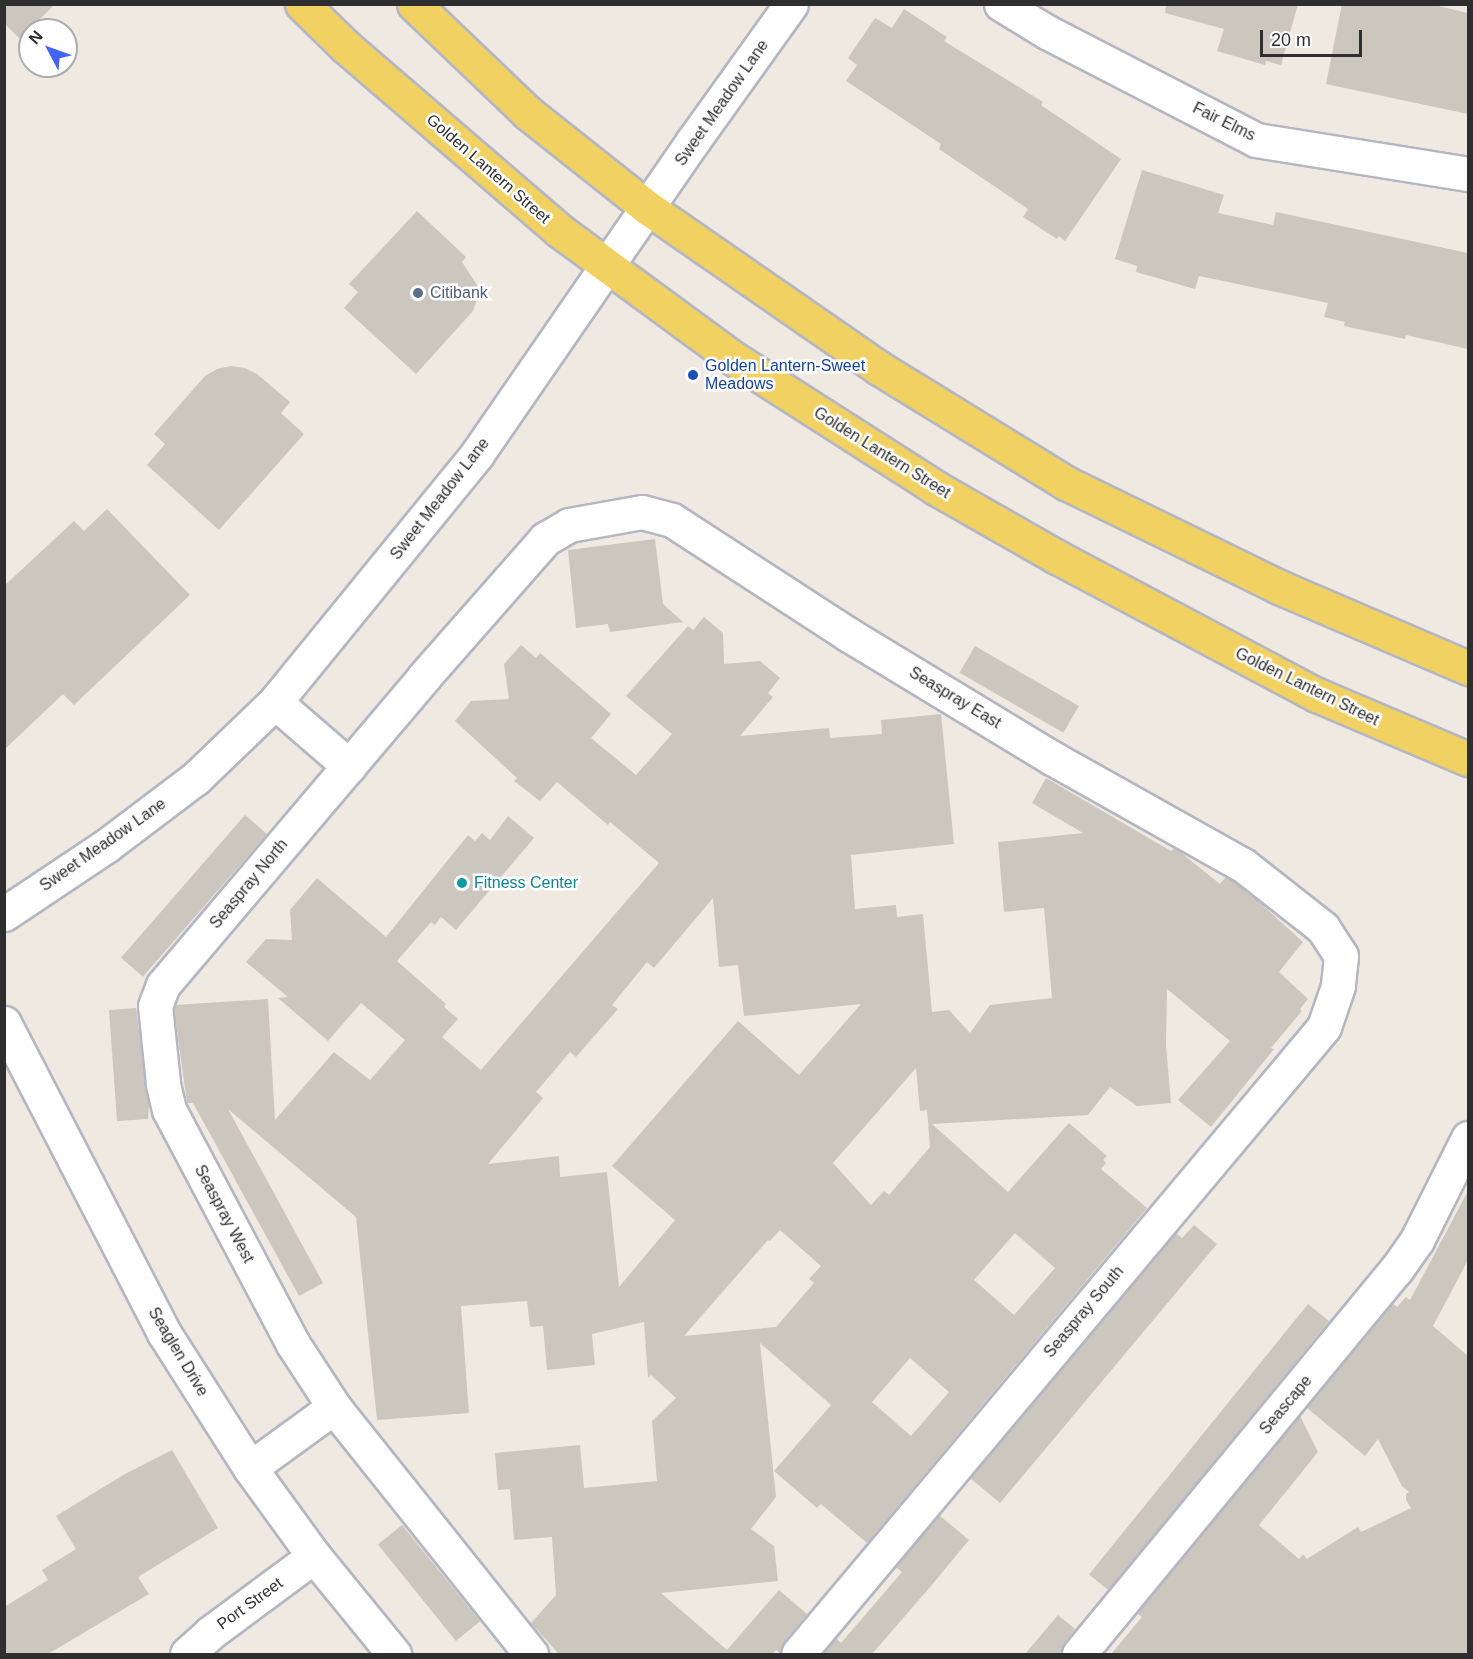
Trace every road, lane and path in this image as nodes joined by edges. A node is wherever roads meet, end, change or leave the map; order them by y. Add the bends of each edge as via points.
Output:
1 (302, 4) edge
2 (414, 4) edge
3 (792, 4) edge
4 (1001, 4) edge
5 (1468, 174) edge
6 (648, 208) junction
7 (608, 266) junction
8 (545, 540) joint
9 (1468, 668) edge
10 (274, 702) junction
11 (1468, 759) edge
12 (349, 766) junction
13 (4, 914) edge
14 (1341, 956) joint
15 (156, 1006) joint
16 (4, 1023) edge
17 (1468, 1138) edge
18 (334, 1407) junction
19 (250, 1468) junction
20 (314, 1556) junction
21 (188, 1654) edge
22 (394, 1654) edge
23 (531, 1654) edge
24 (798, 1654) edge
25 (1079, 1654) edge

1 - 7 main road, Golden Lantern Street via 408,101
2 - 6 main road via 528,113
3 - 6 street, Sweet Meadow Lane
4 - 5 street, Fair Elms via 1047,32 1256,140
6 - 7 street, Sweet Meadow Lane
6 - 9 main road via 879,368 1066,483 1279,587
7 - 10 street, Sweet Meadow Lane via 457,481
7 - 11 main road, Golden Lantern Street via 733,358 936,488 1317,695
8 - 12 street, Seaspray North
8 - 14 street, Seaspray East via 569,525 642,512 672,520 849,635 1052,758 1243,865 1323,928
10 - 12 street
10 - 13 street, Sweet Meadow Lane via 196,778 106,846
12 - 15 street, Seaspray North via 163,985
14 - 24 street, Seaspray South via 1338,986 1324,1027
15 - 18 street, Seaspray West via 169,1110 293,1344
16 - 19 street, Seaglen Drive via 164,1333
17 - 25 street, Seascape via 1417,1240 1396,1270
18 - 19 street
18 - 23 street, Seaspray West
19 - 20 street, Seaglen Drive
20 - 21 street, Port Street
20 - 22 street, Seaglen Drive

